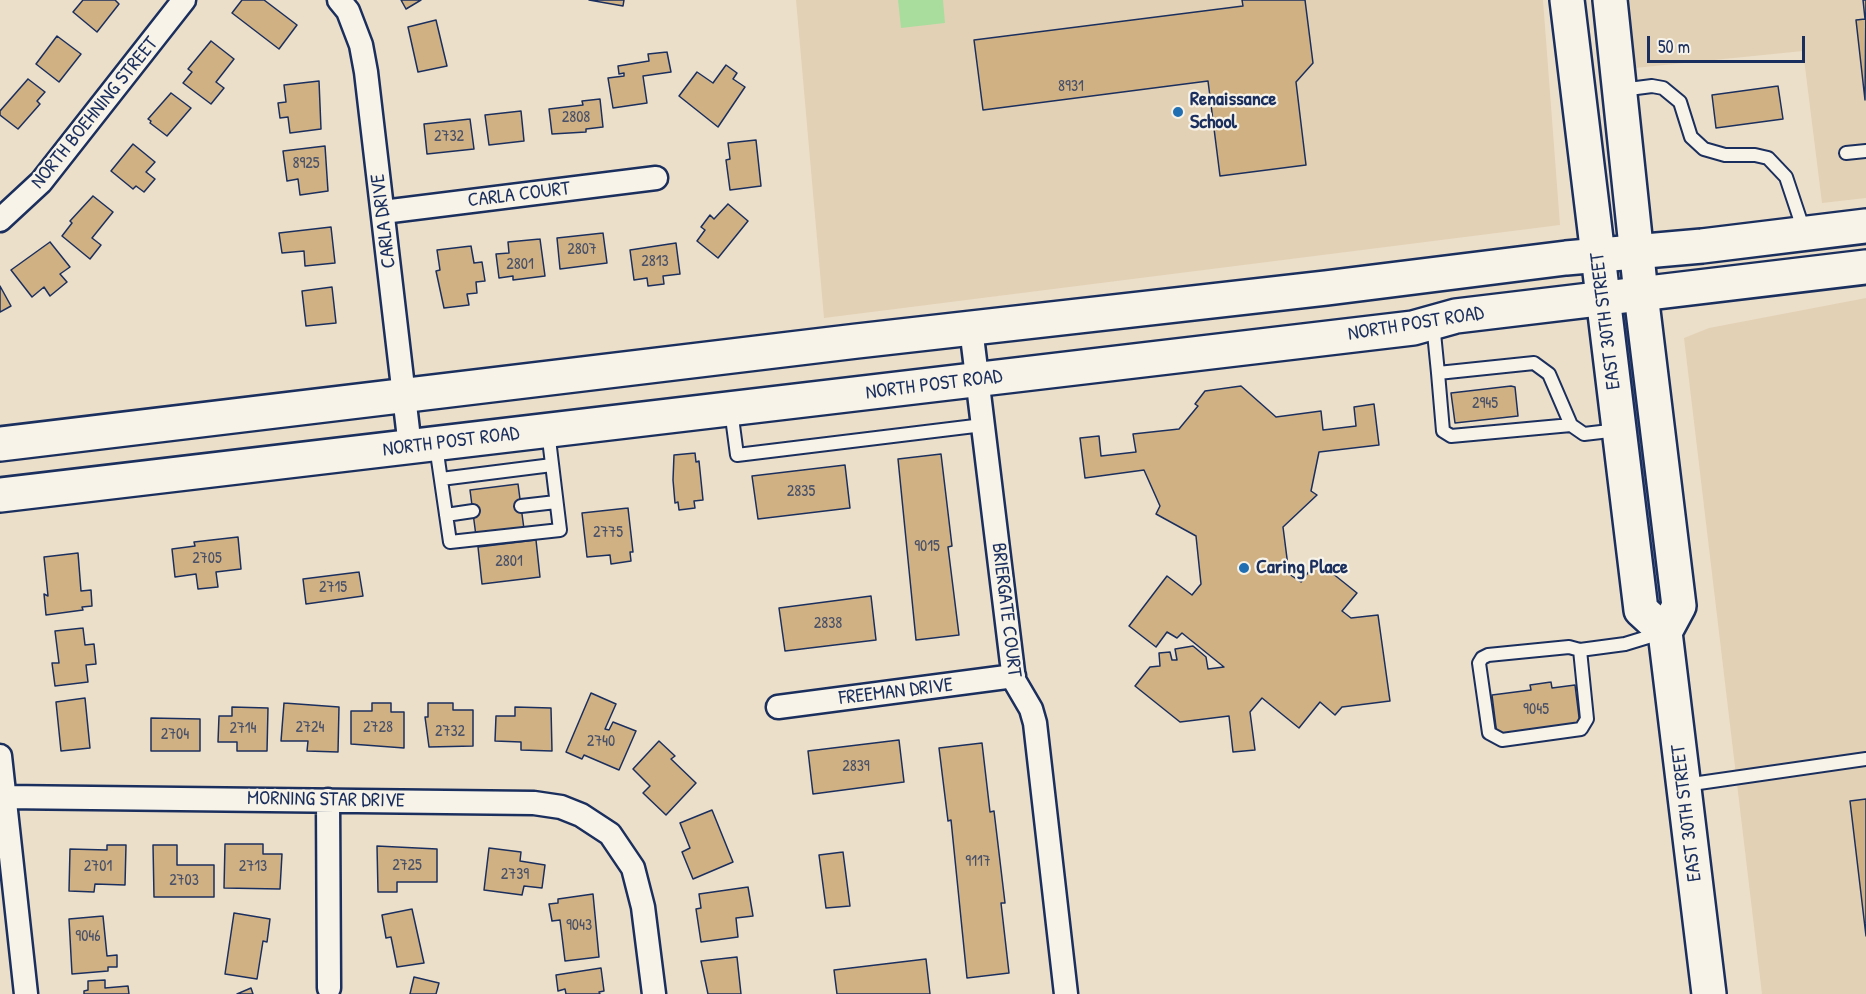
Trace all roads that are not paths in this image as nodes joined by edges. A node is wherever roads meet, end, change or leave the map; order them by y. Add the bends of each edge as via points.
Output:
1 (184, 0) edge
2 (339, 0) edge
3 (1567, 0) edge
4 (1610, 0) edge
5 (1620, 91) junction
6 (1866, 151) edge
7 (1846, 153) dead end
8 (656, 178) dead end
9 (383, 212) junction
10 (0, 220) edge
11 (1866, 226) edge
12 (1804, 234) junction
13 (1636, 251) junction
14 (1598, 255) junction
15 (1866, 267) edge
16 (1641, 294) junction
17 (1603, 298) junction
18 (1433, 322) junction
19 (971, 328) junction
20 (1438, 373) junction
21 (977, 379) junction
22 (404, 395) junction
23 (731, 408) junction
24 (983, 425) junction
25 (1571, 425) junction
26 (548, 430) junction
27 (1619, 430) junction
28 (0, 444) edge
29 (423, 445) junction
30 (552, 465) junction
31 (441, 478) junction
32 (0, 495) edge
33 (556, 502) junction
34 (521, 506) dead end
35 (473, 511) dead end
36 (446, 514) junction
37 (1665, 632) junction
38 (1580, 650) junction
39 (1014, 676) junction
40 (778, 707) dead end
41 (0, 756) edge
42 (1866, 759) edge
43 (1684, 786) junction
44 (4, 797) junction
45 (328, 800) junction
46 (329, 988) dead end
47 (26, 994) edge
48 (654, 994) edge
49 (1066, 994) edge
50 (1709, 994) edge

1 - 10 street, NORTH BOEHNING STREET via 41,182
2 - 9 street, CARLA DRIVE via 348,11 361,45
3 - 14 main road, EAST 30TH STREET
4 - 5 main road, EAST 30TH STREET
5 - 12 lane via 1663,88 1680,102 1691,137 1704,149 1725,155 1768,158 1785,177
5 - 13 main road, EAST 30TH STREET
6 - 7 lane
8 - 9 street, CARLA COURT
9 - 22 street, CARLA DRIVE
11 - 12 main road
12 - 13 main road
13 - 14 main road
13 - 16 main road, EAST 30TH STREET
14 - 17 main road, EAST 30TH STREET
14 - 19 main road
15 - 16 main road, NORTH POST ROAD
16 - 17 main road, NORTH POST ROAD
16 - 37 main road, EAST 30TH STREET via 1679,606
17 - 18 main road, NORTH POST ROAD
17 - 27 main road, EAST 30TH STREET
18 - 20 lane
18 - 21 main road, NORTH POST ROAD via 1413,328
19 - 21 street, BRIERGATE COURT
19 - 22 main road
20 - 25 lane via 1534,363 1549,374
20 - 25 lane via 1443,431 1451,436
21 - 23 main road, NORTH POST ROAD
21 - 24 street, BRIERGATE COURT
22 - 28 main road
22 - 29 street, CARLA DRIVE
23 - 24 lane via 737,455
23 - 26 main road, NORTH POST ROAD
24 - 39 street, BRIERGATE COURT
25 - 27 lane via 1584,434
26 - 29 main road, NORTH POST ROAD
26 - 30 lane
27 - 37 main road, EAST 30TH STREET via 1641,610
29 - 31 lane
29 - 32 main road, NORTH POST ROAD
30 - 31 lane
30 - 33 lane
31 - 36 lane
33 - 34 lane
33 - 36 lane via 560,530 450,542
35 - 36 lane
37 - 38 lane via 1625,644
37 - 43 main road, EAST 30TH STREET
38 - 38 lane via 1587,718 1581,729 1495,738 1487,727 1479,663 1482,658 1569,647
39 - 40 street, FREEMAN DRIVE
39 - 49 street, BRIERGATE COURT via 1035,723
41 - 44 street
42 - 43 lane
43 - 50 main road, EAST 30TH STREET
44 - 45 street, MORNING STAR DRIVE
44 - 47 street
45 - 46 street
45 - 48 street, MORNING STAR DRIVE via 548,804 574,811 602,828 628,859 640,887

